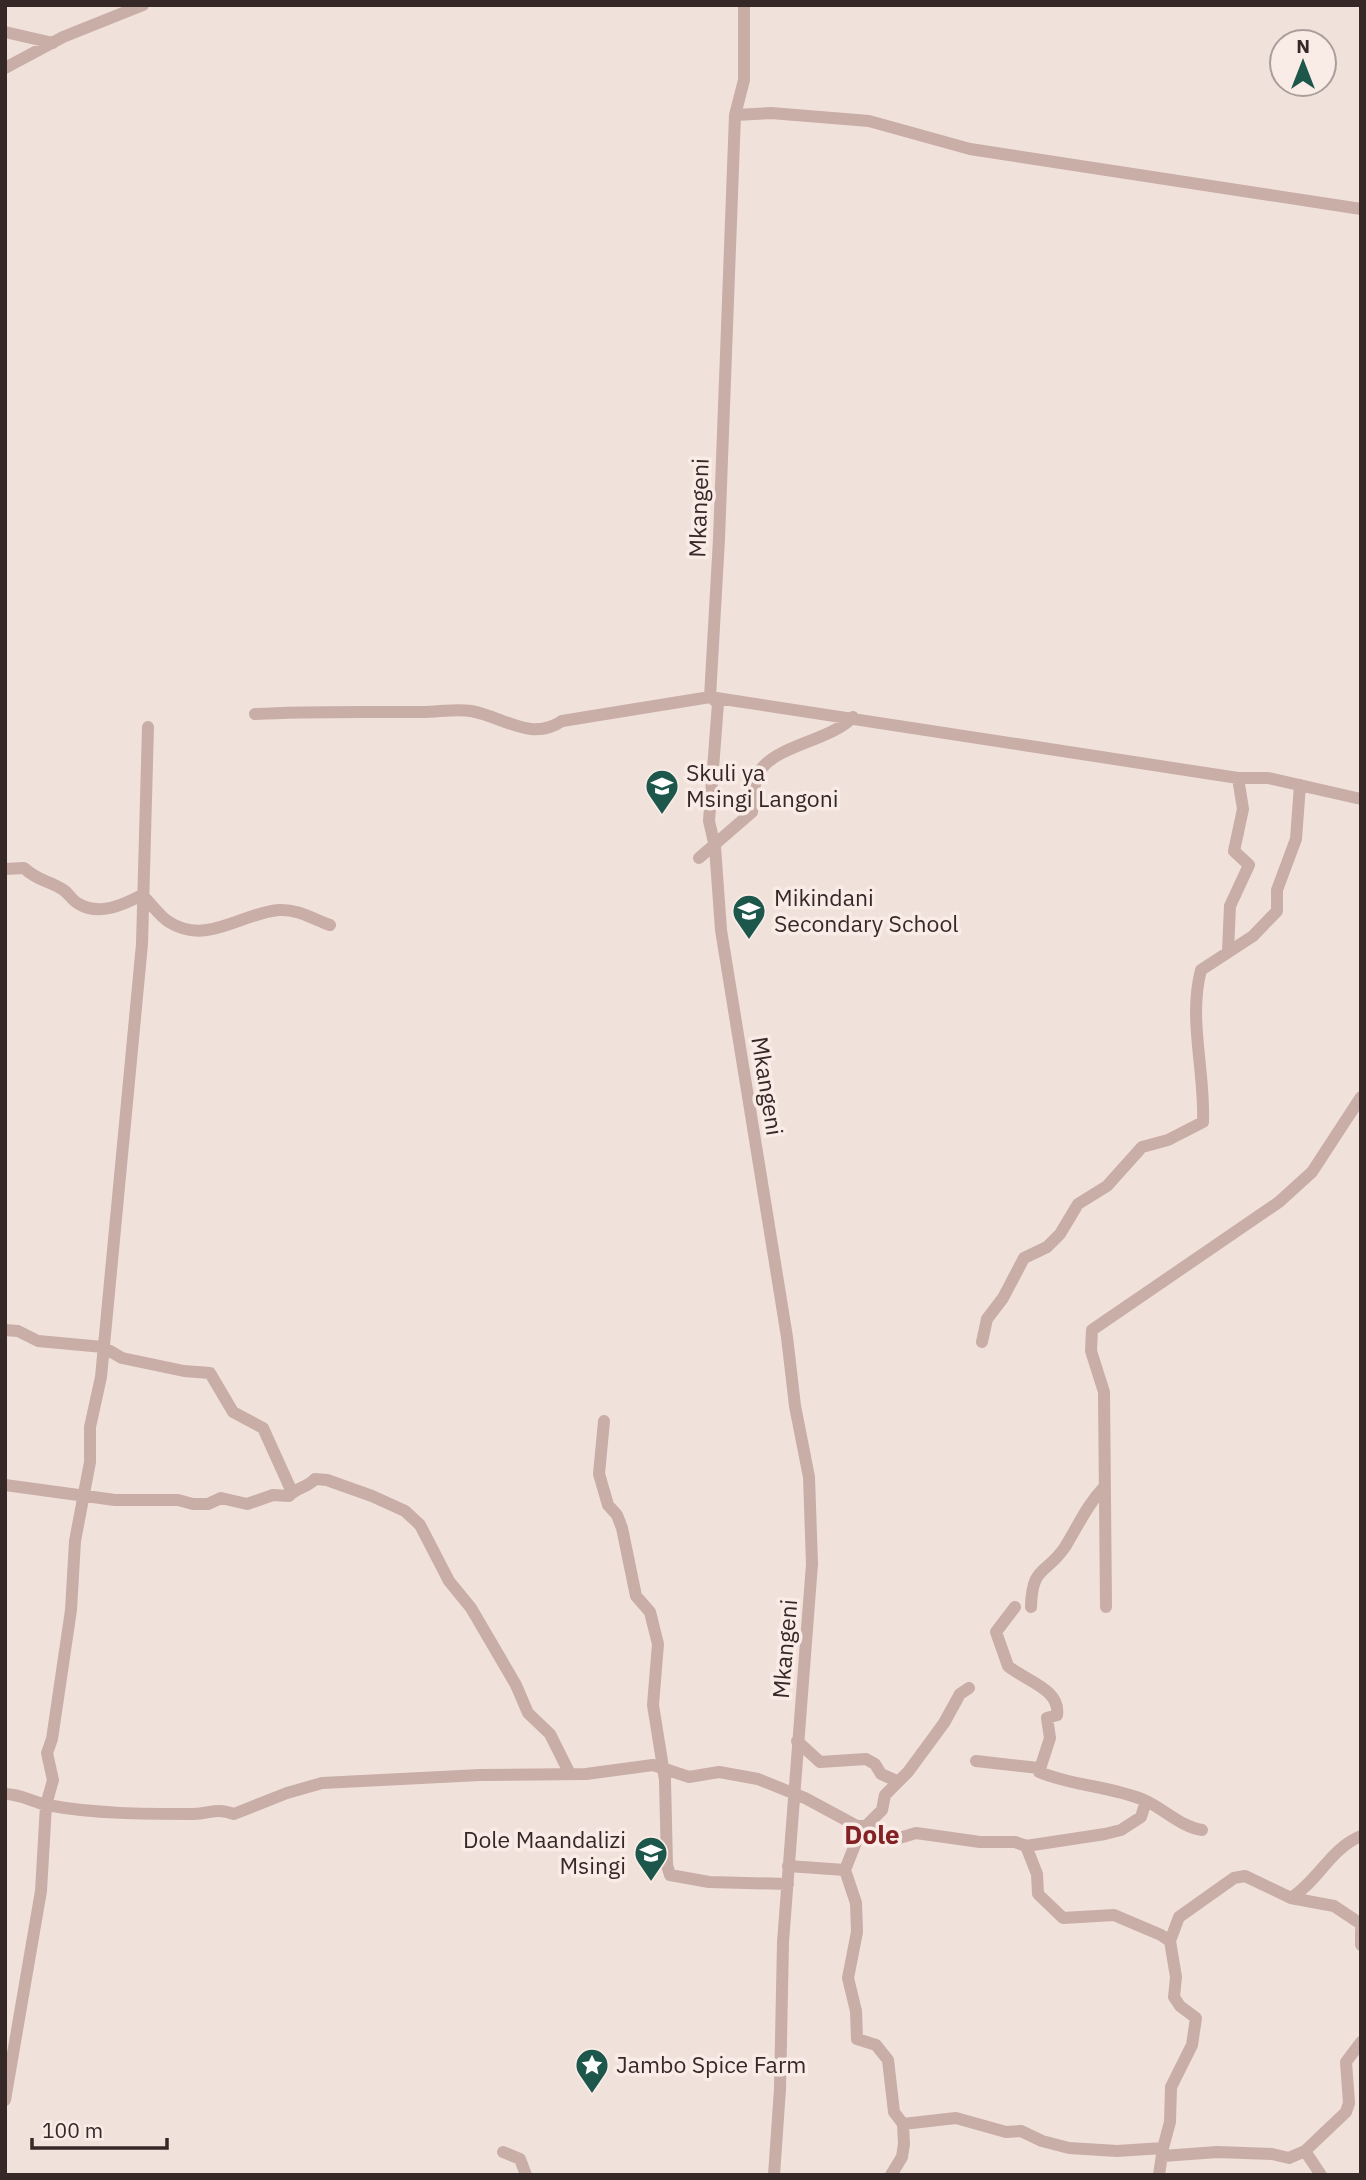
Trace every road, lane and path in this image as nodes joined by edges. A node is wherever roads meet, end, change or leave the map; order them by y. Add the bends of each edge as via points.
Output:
1 (143, 5) edge
2 (744, 5) edge
3 (5, 32) edge
4 (52, 43) junction
5 (5, 68) edge
6 (735, 115) junction
7 (1361, 209) edge
8 (710, 697) junction
9 (255, 714) dead end
10 (853, 717) junction
11 (148, 727) dead end
12 (1238, 778) junction
13 (1300, 785) junction
14 (1361, 799) edge
15 (715, 847) junction
16 (699, 858) dead end
17 (5, 869) edge
18 (142, 895) junction
19 (330, 925) dead end
20 (1228, 951) junction
21 (1361, 1097) edge
22 (5, 1330) edge
23 (982, 1342) dead end
24 (103, 1347) junction
25 (604, 1422) dead end
26 (5, 1485) edge
27 (1104, 1487) junction
28 (292, 1492) junction
29 (84, 1494) junction
30 (1015, 1607) dead end
31 (1031, 1607) dead end
32 (1106, 1607) dead end
33 (969, 1688) dead end
34 (797, 1741) junction
35 (976, 1761) dead end
36 (663, 1767) junction
37 (1039, 1768) junction
38 (569, 1774) junction
39 (897, 1781) junction
40 (793, 1792) junction
41 (5, 1794) edge
42 (1146, 1801) junction
43 (46, 1805) junction
44 (867, 1826) junction
45 (1202, 1830) dead end
46 (1361, 1836) edge
47 (1026, 1846) junction
48 (788, 1866) junction
49 (845, 1870) junction
50 (788, 1884) junction
51 (1291, 1898) junction
52 (1361, 1924) edge
53 (1361, 1930) edge
54 (1170, 1941) junction
55 (1361, 1945) edge
56 (1361, 2042) edge
57 (5, 2100) edge
58 (903, 2124) junction
59 (1305, 2151) junction
60 (503, 2152) dead end
61 (1163, 2152) junction
62 (526, 2175) edge
63 (774, 2175) edge
64 (891, 2175) edge
65 (1159, 2175) edge
66 (1321, 2175) edge

1 - 4 street
2 - 6 street, Mkangeni via 744,80
3 - 4 street
4 - 5 street
6 - 7 street via 771,113 869,121 971,149
6 - 8 street, Mkangeni
8 - 9 street via 575,718 548,730 520,729 458,709
8 - 10 street
8 - 15 street, Mkangeni via 718,703 709,821
10 - 12 street
10 - 15 street via 762,768 752,811
11 - 18 street
12 - 13 street via 1253,776
12 - 20 street via 1243,808 1234,851 1249,865 1230,906
13 - 14 street
13 - 20 street via 1296,839 1277,890 1277,911 1253,936
15 - 16 street
15 - 34 street, Mkangeni via 721,930 809,1477 812,1564
17 - 18 street via 24,868 38,881 60,887 76,904 94,911 124,905
18 - 19 street via 166,920 182,929 215,931 278,910 309,914
18 - 24 street via 129,1100
20 - 23 street via 1201,970 1195,995 1205,1087 1203,1122 1142,1147 1107,1186 1078,1204 1053,1241 1024,1258 987,1319
21 - 27 street via 1312,1171 1279,1202 1092,1330 1091,1351 1104,1392
22 - 24 street via 38,1341
24 - 28 street via 122,1358 210,1373 233,1412 263,1428
24 - 29 street
25 - 36 street via 599,1474 608,1506 622,1528 636,1596 650,1612 658,1644 653,1705
26 - 29 street
27 - 31 street via 1064,1547 1041,1569 1032,1586
27 - 32 street
28 - 29 street via 247,1504 221,1498 208,1504
28 - 38 street via 314,1479 327,1480 391,1504 420,1525 449,1581 471,1608 516,1685 528,1713 550,1734
29 - 43 street via 75,1541 71,1610 47,1753 53,1780
30 - 37 street via 996,1632 1008,1666 1038,1684 1055,1700 1058,1711 1047,1718 1050,1738
33 - 39 street via 960,1693 944,1723
34 - 39 street via 820,1762 866,1759 881,1774
34 - 40 street, Mkangeni
35 - 37 street
36 - 38 street
36 - 40 street via 689,1777 719,1772 758,1779
36 - 50 street via 670,1875 709,1882
37 - 42 street via 1058,1780 1096,1784
38 - 43 street via 313,1784 234,1814 218,1808 199,1814 138,1815
39 - 44 street via 885,1795 882,1810
40 - 44 street via 857,1826
40 - 48 street, Mkangeni
41 - 43 street
42 - 45 street
42 - 47 street via 1141,1817 1121,1830
43 - 57 street via 41,1891
44 - 47 street via 889,1841 916,1833
44 - 49 street via 854,1843
46 - 51 street via 1336,1852
47 - 54 street via 1037,1874 1038,1894 1063,1918 1114,1916
48 - 49 street
48 - 50 street, Mkangeni
49 - 58 street via 856,1903 857,1932 848,1978 856,2011 855,2032 857,2039 876,2045 888,2060 894,2112
50 - 63 street, Mkangeni
51 - 52 street via 1334,1906
51 - 54 street via 1245,1876 1234,1878 1179,1917
53 - 55 street
54 - 61 street via 1174,1997 1196,2018 1197,2027 1171,2087
56 - 59 street via 1346,2062 1346,2112
58 - 61 street via 956,2118 1006,2132 1021,2131 1069,2148
58 - 64 street via 902,2158
59 - 61 street via 1289,2158
59 - 66 street
60 - 62 street via 520,2159
61 - 65 street

